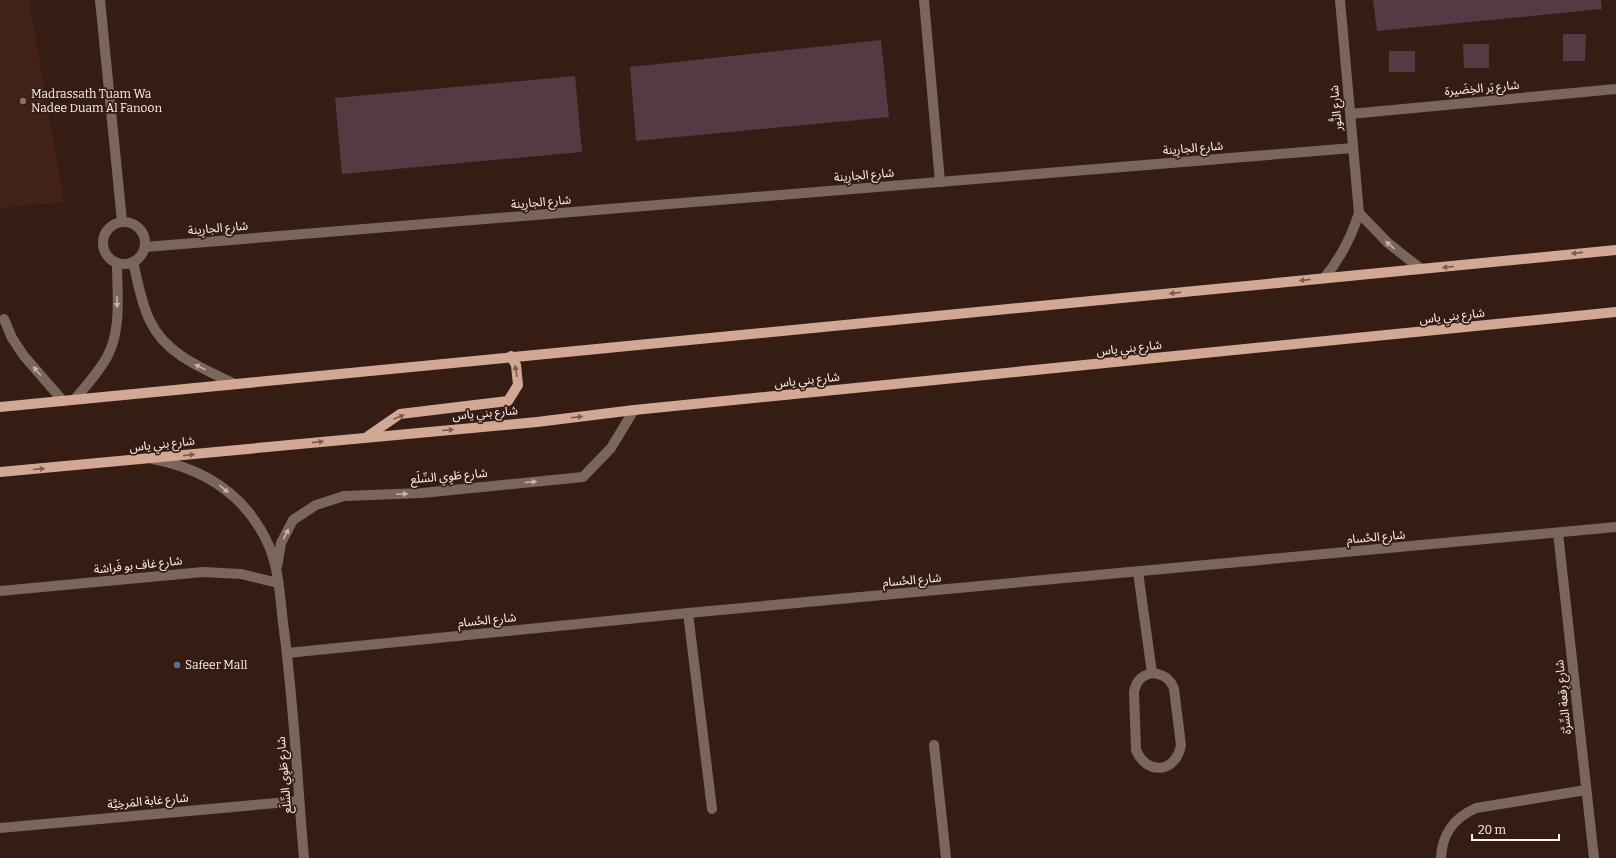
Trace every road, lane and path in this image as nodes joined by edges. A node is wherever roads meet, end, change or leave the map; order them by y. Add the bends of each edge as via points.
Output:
1 (100, 0) edge
2 (924, 0) edge
3 (1340, 0) edge
4 (1616, 88) edge
5 (1350, 114) junction
6 (1353, 148) junction
7 (940, 182) junction
8 (1359, 213) junction
9 (122, 221) junction
10 (145, 247) junction
11 (1616, 250) edge
12 (133, 262) junction
13 (117, 263) junction
14 (1421, 269) junction
15 (1324, 278) junction
16 (1616, 312) edge
17 (4, 319) dead end
18 (511, 356) junction
19 (234, 384) junction
20 (75, 399) junction
21 (63, 401) junction
22 (0, 407) edge
23 (634, 410) junction
24 (366, 437) junction
25 (150, 459) junction
26 (0, 472) edge
27 (1616, 527) edge
28 (1558, 533) junction
29 (277, 571) junction
30 (1138, 572) junction
31 (278, 583) junction
32 (0, 591) edge
33 (688, 613) junction
34 (288, 653) junction
35 (1152, 673) junction
36 (934, 745) dead end
37 (1586, 790) junction
38 (299, 801) junction
39 (712, 809) dead end
40 (0, 828) edge
41 (304, 858) edge
42 (946, 858) edge
43 (1441, 858) edge
44 (1594, 858) edge

1 - 9 street
2 - 7 street
3 - 5 street, شارع النُّور
4 - 5 street, شارع بَر الخِضَيرة
5 - 6 street, شارع النُّور
6 - 7 street, شارع الجارِينة
6 - 8 street, شارع النُّور
7 - 10 street, شارع الجارِينة
14 -> 8 street via 1388,243
8 - 15 street, شارع النُّور via 1346,248
9 - 10 street via 132,223 140,229 145,238
9 - 13 street via 105,230 102,240 103,250 108,258
10 - 12 street via 141,256
11 -> 14 main road
12 - 13 street via 125,265
19 -> 12 street via 180,356 156,332 146,312
13 -> 20 street via 114,341 99,370
14 - 15 main road
15 -> 18 main road
16 - 23 main road, شارع بني ياس
21 -> 17 street via 24,356
18 - 19 main road
24 -> 18 main road via 400,414 508,401 518,384 516,366
19 - 20 main road
20 - 21 main road
21 - 22 main road
24 -> 23 main road, شارع بني ياس via 537,422
29 -> 23 street, شارع طَوِي السِّلَع via 281,543 293,520 316,505 344,496 422,493 583,477 611,448
25 -> 24 main road, شارع بني ياس
26 -> 25 main road, شارع بني ياس
25 -> 29 street, شارع طَوِي السِّلَع via 175,463 200,473 222,486 241,503 257,524 269,546
27 - 28 street, شارع الحُسام
28 - 30 street, شارع الحُسام
28 - 37 street, شارع رِقعة السِّرَّة
29 - 31 street, شارع طَوِي السِّلَع
30 - 33 street, شارع الحُسام
30 - 35 street
31 - 32 street, شارع غاف بو فَراشة via 241,574 203,572
31 - 34 street, شارع طَوِي السِّلَع
33 - 34 street, شارع الحُسام
33 - 39 street
34 - 38 street, شارع طَوِي السِّلَع
35 - 35 street via 1145,675 1135,685 1136,750 1144,764 1159,768 1167,767 1174,762 1180,754 1181,745 1172,682 1160,673
36 - 42 street
37 - 43 street via 1476,808 1465,813 1448,830
37 - 44 street, شارع رِقعة السِّرَّة
38 - 40 street, شارع غابة المَرخِيَّة
38 - 41 street, شارع طَوِي السِّلَع

